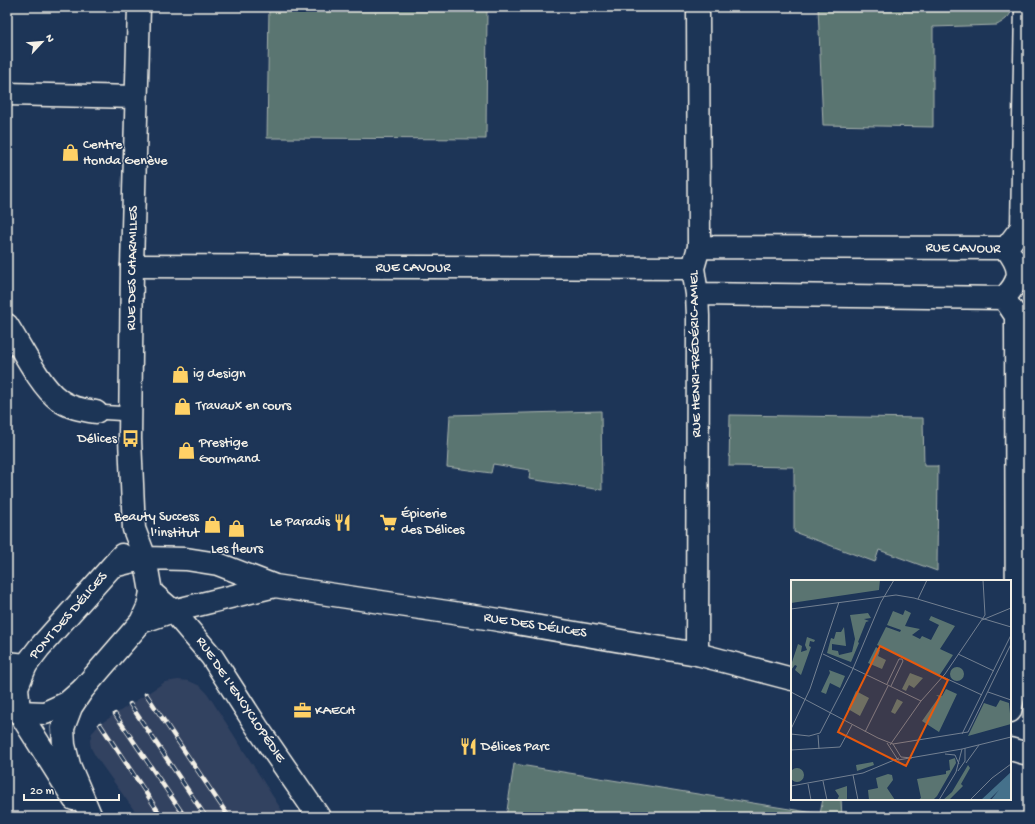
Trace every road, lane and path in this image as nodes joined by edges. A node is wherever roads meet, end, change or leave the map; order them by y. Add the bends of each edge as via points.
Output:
1 (139, 7) edge
2 (698, 7) edge
3 (1026, 7) edge
4 (7, 94) edge
5 (136, 97) junction
6 (699, 247) junction
7 (1006, 248) junction
8 (132, 266) junction
9 (694, 268) junction
10 (1023, 271) edge
11 (697, 294) junction
12 (1004, 298) junction
13 (7, 325) edge
14 (96, 412) joint
15 (130, 414) junction
16 (134, 529) junction
17 (144, 558) junction
18 (113, 566) junction
19 (275, 586) junction
20 (151, 592) junction
21 (173, 610) junction
22 (141, 622) junction
23 (697, 654) junction
24 (17, 664) edge
25 (791, 679) edge
26 (84, 690) junction
27 (13, 705) edge
28 (1011, 707) edge
29 (1011, 748) edge
30 (1028, 754) edge
31 (85, 817) edge
32 (91, 817) edge
33 (319, 817) edge

1 - 5 street, RUE DES CHARMILLES
2 - 6 street, RUE HENRI-FRÉDÉRIC-AMIEL
3 - 7 street via 1022,227
4 - 5 street
5 - 8 street, RUE DES CHARMILLES
6 - 7 street, RUE CAVOUR
6 - 9 street, RUE HENRI-FRÉDÉRIC-AMIEL
7 - 10 street, RUE CAVOUR
8 - 9 street, RUE CAVOUR
8 - 15 street, RUE DES CHARMILLES
9 - 11 street, RUE HENRI-FRÉDÉRIC-AMIEL
10 - 12 street, RUE CAVOUR via 1017,285
11 - 12 street
11 - 23 street, RUE HENRI-FRÉDÉRIC-AMIEL
12 - 28 street via 1016,316 1017,682
13 - 14 street via 58,399 75,408
14 - 15 lane
15 - 16 street, RUE DES CHARMILLES
16 - 17 street, RUE DES CHARMILLES
16 - 18 street, RUE DES CHARMILLES via 128,547
17 - 18 street, RUE DES DÉLICES
17 - 19 street, RUE DES DÉLICES via 186,559 218,564
17 - 20 street, RUE DES CHARMILLES
18 - 24 street, PONT DES DÉLICES
19 - 21 street, RUE DES DÉLICES
19 - 23 street, RUE DES DÉLICES via 493,619
20 - 21 street, RUE DE L'ENCYCLOPÉDIE
20 - 22 street, RUE DES CHARMILLES
21 - 22 street
21 - 33 street, RUE DE L'ENCYCLOPÉDIE via 212,656
22 - 26 street
23 - 25 street, RUE DES DÉLICES
24 - 27 street, PONT DES DÉLICES via 17,687
26 - 27 street via 46,713
26 - 32 street via 71,707 63,728 64,745 70,765
27 - 31 street
29 - 30 street

